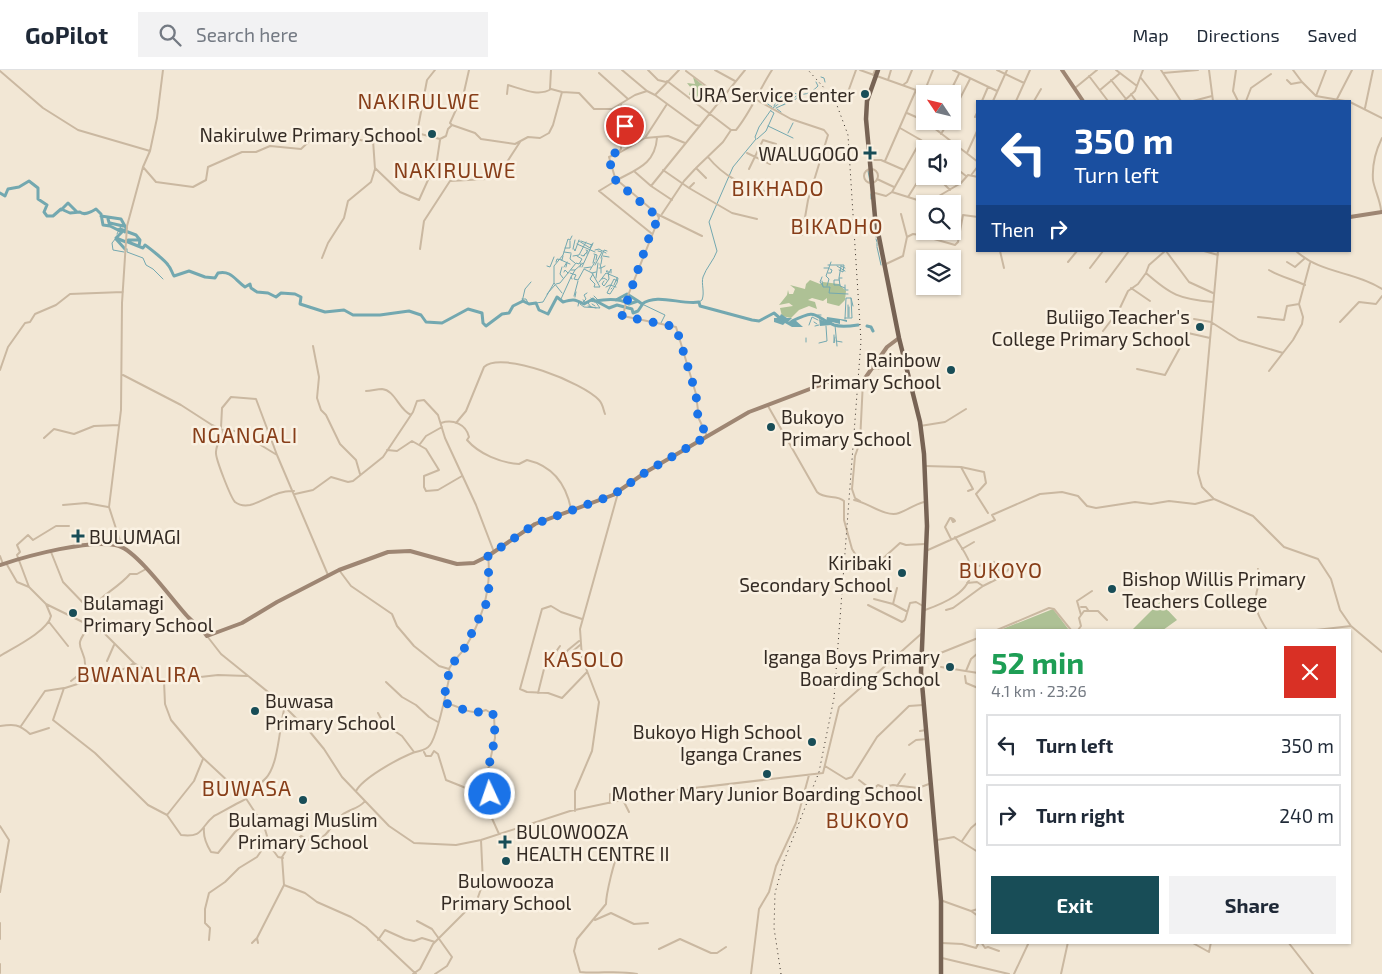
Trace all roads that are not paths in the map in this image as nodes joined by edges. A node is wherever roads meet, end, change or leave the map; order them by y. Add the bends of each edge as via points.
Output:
1 (163, 70) edge
2 (435, 70) edge
3 (469, 70) edge
4 (551, 70) edge
5 (622, 70) edge
6 (648, 70) edge
7 (679, 70) edge
8 (686, 70) edge
9 (715, 70) edge
10 (745, 70) edge
11 (772, 70) edge
12 (856, 70) edge
13 (860, 70) edge
14 (891, 70) edge
15 (912, 70) edge
16 (932, 70) edge
17 (953, 70) edge
18 (996, 70) edge
19 (1007, 70) edge
20 (1030, 70) edge
21 (1062, 70) edge
22 (1097, 70) edge
23 (1116, 70) edge
24 (1143, 70) edge
25 (1198, 70) edge
26 (1209, 70) edge
27 (1236, 70) edge
28 (1293, 70) edge
29 (1326, 70) edge
30 (1352, 70) edge
31 (1373, 70) edge
32 (0, 71) edge
33 (1162, 72) edge
34 (600, 73) dead end
35 (876, 73) edge
36 (1120, 73) junction
37 (959, 74) junction
38 (1005, 74) junction
39 (1271, 74) dead end
40 (1090, 76) junction
41 (1141, 78) junction
42 (970, 79) junction
43 (888, 80) junction
44 (1111, 80) junction
45 (1287, 80) dead end
46 (735, 81) junction
47 (667, 82) junction
48 (907, 82) junction
49 (1302, 82) junction
50 (1025, 83) junction
51 (903, 85) junction
52 (928, 85) edge
53 (954, 85) edge
54 (1137, 86) junction
55 (988, 87) junction
56 (910, 88) junction
57 (1074, 88) junction
58 (550, 89) junction
59 (1041, 89) dead end
60 (916, 90) joint
61 (1100, 90) junction
62 (647, 91) junction
63 (997, 91) junction
64 (562, 92) junction
65 (507, 94) dead end
66 (1131, 94) junction
67 (655, 96) junction
68 (961, 96) edge
69 (1213, 96) junction
70 (1316, 96) junction
71 (722, 98) junction
72 (628, 99) junction
73 (755, 99) junction
74 (982, 100) edge
75 (993, 100) edge
76 (1016, 100) edge
77 (1036, 100) edge
78 (1081, 100) edge
79 (1107, 100) edge
80 (1125, 100) edge
81 (1135, 100) edge
82 (1158, 100) edge
83 (1180, 100) edge
84 (1197, 100) edge
85 (1213, 100) edge
86 (1238, 100) edge
87 (1246, 100) edge
88 (1337, 100) joint
89 (1351, 102) edge
90 (844, 103) dead end
91 (621, 104) junction
92 (667, 104) junction
93 (1365, 108) junction
94 (907, 112) junction
95 (710, 114) junction
96 (916, 116) edge
97 (1382, 118) edge
98 (696, 125) junction
99 (452, 126) junction
100 (700, 126) junction
101 (900, 128) junction
102 (698, 129) junction
103 (731, 130) junction
104 (936, 130) edge
105 (943, 130) edge
106 (417, 133) junction
107 (941, 134) junction
108 (976, 135) edge
109 (645, 138) junction
110 (657, 138) junction
111 (1382, 138) edge
112 (373, 139) junction
113 (440, 140) junction
114 (522, 140) junction
115 (921, 140) edge
116 (685, 143) junction
117 (776, 144) dead end
118 (916, 149) edge
119 (150, 151) junction
120 (618, 153) junction
121 (747, 153) dead end
122 (966, 153) junction
123 (708, 157) junction
124 (756, 158) junction
125 (869, 160) junction
126 (976, 160) edge
127 (885, 161) junction
128 (770, 164) dead end
129 (143, 168) junction
130 (375, 168) junction
131 (696, 168) junction
132 (749, 169) dead end
133 (870, 169) junction
134 (976, 169) edge
135 (663, 170) junction
136 (904, 170) junction
137 (635, 172) junction
138 (961, 172) edge
139 (972, 174) junction
140 (966, 176) junction
141 (976, 176) edge
142 (706, 178) dead end
143 (877, 178) junction
144 (616, 180) junction
145 (694, 183) dead end
146 (682, 184) junction
147 (872, 184) junction
148 (916, 184) edge
149 (945, 185) edge
150 (652, 186) junction
151 (894, 187) junction
152 (688, 188) junction
153 (950, 190) junction
154 (768, 192) dead end
155 (872, 192) junction
156 (892, 192) junction
157 (941, 195) edge
158 (908, 197) junction
159 (673, 200) junction
160 (916, 200) edge
161 (1382, 212) edge
162 (657, 214) junction
163 (901, 214) dead end
164 (661, 215) junction
165 (976, 217) edge
166 (1351, 217) edge
167 (659, 218) junction
168 (756, 219) dead end
169 (961, 226) edge
170 (651, 232) junction
171 (916, 234) edge
172 (802, 235) dead end
173 (702, 236) dead end
174 (907, 237) junction
175 (937, 240) edge
176 (958, 240) edge
177 (420, 249) dead end
178 (1000, 252) edge
179 (1076, 252) edge
180 (1102, 252) edge
181 (1128, 252) edge
182 (1165, 252) edge
183 (1167, 252) edge
184 (1208, 252) edge
185 (1297, 252) edge
186 (1218, 255) joint
187 (322, 258) dead end
188 (1304, 259) junction
189 (1068, 262) dead end
190 (1287, 262) dead end
191 (1310, 263) junction
192 (884, 265) junction
193 (1004, 268) dead end
194 (1090, 268) dead end
195 (1268, 270) dead end
196 (1146, 273) junction
197 (1106, 282) dead end
198 (1305, 285) junction
199 (1132, 288) junction
200 (1382, 288) edge
201 (123, 292) junction
202 (1213, 293) junction
203 (1382, 296) edge
204 (1150, 302) dead end
205 (1213, 302) junction
206 (1299, 304) junction
207 (1119, 310) junction
208 (1258, 316) dead end
209 (1194, 319) dead end
210 (1132, 321) dead end
211 (1212, 322) junction
212 (1340, 322) dead end
213 (1102, 331) dead end
214 (899, 338) junction
215 (1210, 338) junction
216 (313, 346) dead end
217 (1283, 353) junction
218 (906, 367) junction
219 (873, 369) junction
220 (1137, 369) dead end
221 (0, 370) edge
222 (1270, 371) dead end
223 (122, 375) junction
224 (863, 381) junction
225 (366, 391) dead end
226 (766, 404) junction
227 (966, 409) dead end
228 (605, 414) dead end
229 (411, 415) junction
230 (441, 423) junction
231 (456, 423) junction
232 (120, 425) junction
233 (920, 426) junction
234 (442, 427) junction
235 (222, 429) junction
236 (707, 436) junction
237 (44, 438) dead end
238 (420, 444) junction
239 (387, 450) junction
240 (277, 455) junction
241 (925, 466) junction
242 (961, 467) junction
243 (360, 474) junction
244 (462, 476) junction
245 (619, 490) junction
246 (968, 491) dead end
247 (294, 493) junction
248 (1214, 499) junction
249 (854, 500) dead end
250 (860, 501) junction
251 (926, 502) junction
252 (63, 505) dead end
253 (108, 507) junction
254 (572, 511) junction
255 (988, 513) dead end
256 (951, 518) dead end
257 (69, 526) dead end
258 (952, 537) junction
259 (974, 542) dead end
260 (926, 544) junction
261 (122, 547) junction
262 (962, 549) junction
263 (51, 552) junction
264 (494, 552) junction
265 (926, 552) junction
266 (0, 556) edge
267 (488, 556) junction
268 (19, 559) junction
269 (3, 564) edge
270 (971, 568) junction
271 (146, 569) junction
272 (1016, 569) dead end
273 (1258, 569) dead end
274 (340, 570) junction
275 (1006, 572) junction
276 (328, 576) junction
277 (967, 583) junction
278 (984, 586) junction
279 (29, 587) junction
280 (897, 588) dead end
281 (1092, 590) dead end
282 (874, 599) dead end
283 (46, 604) junction
284 (893, 604) junction
285 (868, 605) dead end
286 (1080, 606) junction
287 (923, 609) junction
288 (946, 610) dead end
289 (1088, 610) junction
290 (906, 611) junction
291 (1081, 615) junction
292 (582, 619) junction
293 (1107, 620) dead end
294 (49, 622) junction
295 (91, 625) junction
296 (1081, 626) junction
297 (1351, 626) junction
298 (1085, 628) dead end
299 (999, 629) edge
300 (1070, 629) edge
301 (1079, 629) edge
302 (1266, 629) edge
303 (1320, 629) edge
304 (921, 634) junction
305 (207, 636) junction
306 (976, 639) edge
307 (580, 641) junction
308 (114, 645) junction
309 (580, 645) junction
310 (68, 646) dead end
311 (560, 646) dead end
312 (1382, 652) edge
313 (976, 655) edge
314 (0, 656) edge
315 (572, 656) dead end
316 (107, 661) dead end
317 (920, 661) junction
318 (134, 663) junction
319 (941, 667) dead end
320 (554, 668) dead end
321 (449, 669) junction
322 (966, 671) junction
323 (587, 672) junction
324 (976, 673) edge
325 (247, 676) junction
326 (965, 676) dead end
327 (71, 681) dead end
328 (164, 681) junction
329 (386, 682) dead end
330 (976, 687) edge
331 (64, 688) junction
332 (538, 693) junction
333 (443, 703) junction
334 (923, 705) junction
335 (284, 706) junction
336 (378, 713) dead end
337 (438, 722) junction
338 (0, 726) edge
339 (21, 726) junction
340 (49, 728) dead end
341 (927, 738) junction
342 (909, 745) dead end
343 (423, 751) junction
344 (414, 752) junction
345 (204, 758) junction
346 (825, 765) junction
347 (906, 774) dead end
348 (809, 775) junction
349 (859, 780) dead end
350 (932, 784) junction
351 (897, 786) junction
352 (358, 787) junction
353 (353, 788) junction
354 (356, 791) junction
355 (610, 794) dead end
356 (246, 798) junction
357 (366, 800) junction
358 (623, 800) junction
359 (610, 803) junction
360 (486, 805) junction
361 (575, 811) junction
362 (628, 812) dead end
363 (256, 814) junction
364 (167, 815) junction
365 (976, 824) edge
366 (0, 826) edge
367 (204, 828) junction
368 (498, 834) junction
369 (481, 840) junction
370 (936, 840) junction
371 (268, 841) junction
372 (962, 841) junction
373 (976, 851) edge
374 (620, 853) dead end
375 (283, 858) junction
376 (284, 885) junction
377 (0, 892) edge
378 (941, 900) junction
379 (976, 910) edge
380 (971, 911) junction
381 (976, 915) edge
382 (595, 920) junction
383 (417, 921) dead end
384 (648, 923) dead end
385 (0, 924) edge
386 (257, 938) junction
387 (0, 939) edge
388 (438, 939) junction
389 (208, 940) dead end
390 (378, 940) junction
391 (435, 942) junction
392 (252, 943) dead end
393 (258, 943) dead end
394 (942, 943) junction
395 (979, 944) edge
396 (981, 944) edge
397 (1028, 944) edge
398 (1068, 944) edge
399 (1195, 944) edge
400 (1211, 944) edge
401 (1290, 944) edge
402 (726, 947) dead end
403 (659, 948) dead end
404 (999, 951) dead end
405 (942, 958) junction
406 (0, 964) edge
407 (0, 972) edge
408 (415, 973) edge
409 (621, 973) edge
410 (435, 974) edge
411 (636, 974) edge
412 (751, 974) edge
413 (941, 974) edge
414 (1009, 974) edge
415 (1014, 974) edge
416 (1061, 974) edge
417 (1313, 974) edge

1 - 119 street
2 - 106 street via 427,80
3 - 99 street via 464,92 450,123
4 - 58 street
5 - 62 street
6 - 47 street via 658,80
7 - 47 street
8 - 71 street
9 - 46 street
10 - 46 street
11 - 73 street
12 - 90 street
13 - 35 street
14 - 43 street
15 - 48 street
16 - 52 street
17 - 37 street
18 - 38 street
19 - 38 street
20 - 50 street
21 - 57 main road
22 - 40 street
23 - 36 street
24 - 41 street
25 - 33 street
26 - 69 street
27 - 86 street via 1233,91
28 - 49 street
29 - 70 street
30 - 88 street
31 - 93 street
32 - 119 street via 43,108 78,130
33 - 83 street
34 - 72 street
35 - 43 street
35 - 125 main road via 866,110
36 - 44 street
36 - 54 street
37 - 42 street
37 - 53 street
38 - 50 street
38 - 63 street
39 - 87 street via 1251,88
40 - 57 street
40 - 61 street
41 - 54 street
41 - 82 street
42 - 55 street
42 - 68 street
43 - 51 street
44 - 61 street
44 - 80 street
45 - 49 street via 1291,84
46 - 71 street
47 - 67 street
47 - 95 street
48 - 51 street
48 - 56 street
49 - 70 street
50 - 76 street
51 - 56 street
54 - 66 street
55 - 63 street
55 - 74 street
56 - 60 street
57 - 78 main road
58 - 64 street
58 - 65 street via 532,92 508,85
59 - 77 street
60 - 94 street
61 - 79 street
62 - 67 street
62 - 72 street
63 - 75 street
64 - 91 street via 580,93 594,109 612,109
64 - 114 street via 549,133 540,138
66 - 80 street
66 - 81 street
67 - 92 street
69 - 84 street
69 - 85 street
70 - 88 street
71 - 95 street
72 - 91 street
73 - 103 street via 742,124
73 - 172 street via 787,117 824,130 828,135 808,200
89 - 93 street
91 - 120 street via 626,124
92 - 98 street
92 - 109 street
93 - 97 street
94 - 96 street
94 - 101 street
95 - 100 street
95 - 103 street
98 - 100 street
98 - 102 street
99 - 113 street
99 - 114 street via 475,133 481,139 515,144
100 - 102 street
101 - 115 street
101 - 127 street
102 - 116 street
103 - 123 street
104 - 107 street
105 - 107 street
106 - 112 street via 385,134
106 - 113 street
107 - 122 street
108 - 122 street
109 - 110 street
109 - 120 street
110 - 116 street via 672,136
110 - 137 street via 655,151
111 - 161 street via 1375,157 1373,180
112 - 129 street via 365,141 322,132 301,149 272,146 256,152 244,151 208,166 206,180 194,187 156,182
112 - 130 street
113 - 130 street via 437,160 418,200 400,192
114 - 177 street via 505,165 486,179 450,182 424,221
116 - 135 street
117 - 124 street via 763,140
118 - 136 street
119 - 129 street
120 - 144 street via 608,157
121 - 124 street
122 - 126 street
123 - 131 street
123 - 154 street via 745,186
124 - 128 street
124 - 132 street
125 - 127 street
125 - 133 main road
127 - 136 street
129 - 201 street via 127,226
130 - 187 street via 371,182 346,205 344,218
131 - 142 street
131 - 146 street
133 - 143 street via 876,172
133 - 147 main road
134 - 139 street
135 - 146 street
135 - 150 street
136 - 151 street
137 - 144 street
137 - 150 street
138 - 140 street
139 - 140 street
139 - 141 street
140 - 153 street
143 - 147 street
143 - 151 street
144 - 162 street
144 - 170 street via 599,191
145 - 152 street
146 - 152 street
146 - 159 street
147 - 155 main road
148 - 158 street
149 - 153 street
150 - 159 street
151 - 156 street
152 - 168 street via 732,213
153 - 157 street
155 - 156 street via 886,196
155 - 192 main road
156 - 158 street
158 - 160 street
159 - 164 street
161 - 166 main road
162 - 164 street
162 - 167 street
163 - 174 street
164 - 167 street
164 - 173 street
165 - 169 street via 963,215
167 - 170 street
170 - 236 street via 622,316 676,327 696,394 698,418
171 - 174 street
174 - 192 street via 903,256
175 - 176 street via 954,245
178 - 193 street
179 - 189 street
180 - 194 street
181 - 197 street
182 - 196 street via 1149,264
183 - 202 street via 1190,282
184 - 186 street
185 - 188 street
186 - 202 street
188 - 190 street via 1295,267
188 - 191 street
191 - 198 street
191 - 200 street via 1367,280
192 - 214 main road
195 - 198 street
196 - 199 street
196 - 205 street via 1179,297
198 - 206 street
199 - 204 street
199 - 207 street
201 - 221 street via 70,294 56,305 35,314 8,347
201 - 223 street
202 - 205 street
203 - 212 street via 1376,304 1358,302
205 - 211 street
206 - 208 street via 1287,306 1284,320
206 - 217 street via 1302,324
207 - 210 street
207 - 213 street
209 - 211 street
211 - 215 street
211 - 217 street via 1239,340
214 - 218 main road
214 - 219 main road via 887,347
215 - 220 street via 1188,334 1165,375
215 - 248 street via 1198,473 1202,487
216 - 243 street via 321,410 340,444 356,460
217 - 222 street
218 - 219 street
218 - 233 main road
219 - 224 main road
223 - 232 street
223 - 235 street
224 - 226 main road via 831,381
224 - 250 street via 860,442 855,456 852,489
225 - 229 street via 392,394 404,412
226 - 236 main road
226 - 260 street via 817,492 844,501 844,520 852,549 864,568 878,563 900,543
227 - 233 street via 945,422
228 - 231 street via 598,399 574,382 542,369 492,363 484,367 472,398
229 - 230 street via 417,401 424,400 435,410
229 - 239 street
230 - 231 street
230 - 234 street
231 - 254 street via 466,429 467,440 474,447 498,460 519,464 528,460 544,465 562,480
232 - 237 street via 94,426 74,434 54,429
232 - 253 street
233 - 241 main road
234 - 238 street via 426,436
234 - 244 street
235 - 240 street via 246,432
235 - 240 street via 222,408 231,397 256,399
235 - 247 street via 216,459 227,481 230,496 237,503 248,506 272,495
236 - 245 main road
238 - 239 street via 412,440 397,450
238 - 244 street via 439,470 424,476 426,491 438,490
239 - 243 street via 380,460
240 - 247 street
241 - 242 street
241 - 251 main road
242 - 246 street via 973,489
242 - 255 street via 986,474 986,483 976,494
243 - 247 street via 350,482 331,476 313,490
244 - 264 street
245 - 254 main road
245 - 292 street
247 - 276 street
248 - 258 street via 1195,504 1134,502 1096,508 1087,506 1078,496 1049,492 992,515 995,520
248 - 297 street via 1253,516 1284,546 1318,559 1331,579 1340,610
249 - 250 street
250 - 251 street via 890,513 899,513 912,505
251 - 260 main road
252 - 253 street via 86,503
253 - 261 street
254 - 264 main road via 535,524
256 - 258 street via 945,527
257 - 268 street via 56,526 33,540 26,536 18,545
258 - 262 street
258 - 265 street
259 - 262 street
260 - 265 main road
261 - 263 main road via 88,546
261 - 271 main road
262 - 270 street
263 - 268 main road
263 - 271 street via 63,582 90,610 104,594 130,574
264 - 267 main road
265 - 287 main road
266 - 269 street
267 - 274 main road via 468,564 457,564 426,554 402,551 372,557
267 - 321 street via 486,604 464,649
268 - 269 main road
268 - 279 street
269 - 279 street via 17,582
270 - 275 street via 994,562 999,570
270 - 277 street
271 - 305 main road
272 - 275 street via 1009,568
273 - 302 street via 1260,581 1256,608
274 - 276 main road
274 - 321 street via 351,586 392,614 397,626 414,646 439,666
275 - 278 street
276 - 305 main road via 242,623
277 - 278 street via 977,582
277 - 287 street via 944,602
278 - 288 street
279 - 283 street
280 - 284 street
281 - 286 street via 1078,600
282 - 284 street
283 - 294 street via 51,616
283 - 295 street
284 - 290 street
285 - 290 street via 902,622
286 - 289 street
286 - 291 street
287 - 290 street via 912,602
287 - 304 main road
289 - 291 street
289 - 293 street via 1098,611
291 - 296 street
292 - 307 street
292 - 332 street via 551,606 540,611 520,689
294 - 310 street
294 - 314 street
295 - 308 street via 106,634
295 - 327 street via 78,646 85,658 85,670
296 - 298 street
296 - 301 street
297 - 303 street
297 - 312 street
299 - 300 street via 1049,608 1054,609
304 - 317 main road
304 - 346 street via 839,707
305 - 325 street via 218,651
306 - 317 street
307 - 309 street
307 - 320 street
308 - 316 street
308 - 318 street
309 - 315 street
309 - 323 street
311 - 332 street via 540,676
313 - 322 street
317 - 334 main road
318 - 328 street
318 - 331 street via 106,679
319 - 322 street
321 - 333 street
322 - 324 street
323 - 332 street via 562,698
323 - 361 street via 599,702 592,751 575,791
325 - 328 street via 218,675
325 - 335 street
326 - 330 street via 966,683
328 - 345 street via 165,704 171,720
329 - 337 street via 402,698
331 - 339 street via 45,691
331 - 364 street via 53,720 95,752 148,805
333 - 337 street
333 - 360 street via 453,704 461,711 479,713 486,710 494,715 495,738 488,770 490,790
334 - 341 main road via 923,730
334 - 346 street via 909,706 877,737 852,777 846,778
335 - 353 street via 321,744 338,772
335 - 356 street via 272,768
336 - 344 street via 384,724 402,736
337 - 343 street via 432,743
338 - 339 street
339 - 340 street via 30,734
341 - 342 street
341 - 350 main road
343 - 344 street
343 - 360 street via 426,756 431,756 434,751 438,754 446,780 471,790
344 - 352 street
345 - 356 street
345 - 364 street via 194,780
346 - 348 street via 823,773
347 - 351 street
348 - 358 street via 702,786
348 - 412 street via 796,822 776,866 769,892 759,909
349 - 351 street via 872,790 878,785
350 - 351 street via 918,788
350 - 370 main road
352 - 353 street
352 - 354 street
353 - 354 street
354 - 357 street
355 - 359 street
356 - 363 street
356 - 367 street via 213,817
357 - 369 street via 389,826 414,843 445,846
357 - 375 street via 361,806 343,813 322,838 313,842 298,837 286,849
358 - 359 street
358 - 362 street
359 - 361 street
360 - 368 street
361 - 368 street
363 - 367 street via 218,852 211,852 207,846
363 - 371 street
364 - 367 street via 181,835 191,836
365 - 372 street
366 - 377 street via 10,840
368 - 369 street
369 - 388 street via 483,883 480,891 472,906
370 - 372 street via 952,836
370 - 378 main road
371 - 375 street via 278,857
371 - 389 street via 257,857 209,893 205,910 205,923 210,928
372 - 373 street
374 - 382 street via 615,859 606,904
375 - 376 street
376 - 386 street
376 - 390 street via 351,917
378 - 380 street
378 - 394 main road
379 - 380 street
380 - 381 street
382 - 384 street via 611,913 634,924
382 - 409 street via 578,938 574,948 580,972
383 - 388 street via 432,928
385 - 387 street
386 - 392 street
386 - 393 street
388 - 391 street
388 - 410 street via 452,957 447,966
390 - 391 street via 385,930 404,939 414,941 422,938
390 - 408 street
391 - 408 street
394 - 395 street via 976,948
394 - 405 main road
396 - 404 street via 984,948
397 - 415 street
398 - 416 street
399 - 400 street via 1209,952
401 - 417 street
402 - 403 street via 711,953 680,939
405 - 413 main road
405 - 414 street
406 - 407 street
409 - 411 street

